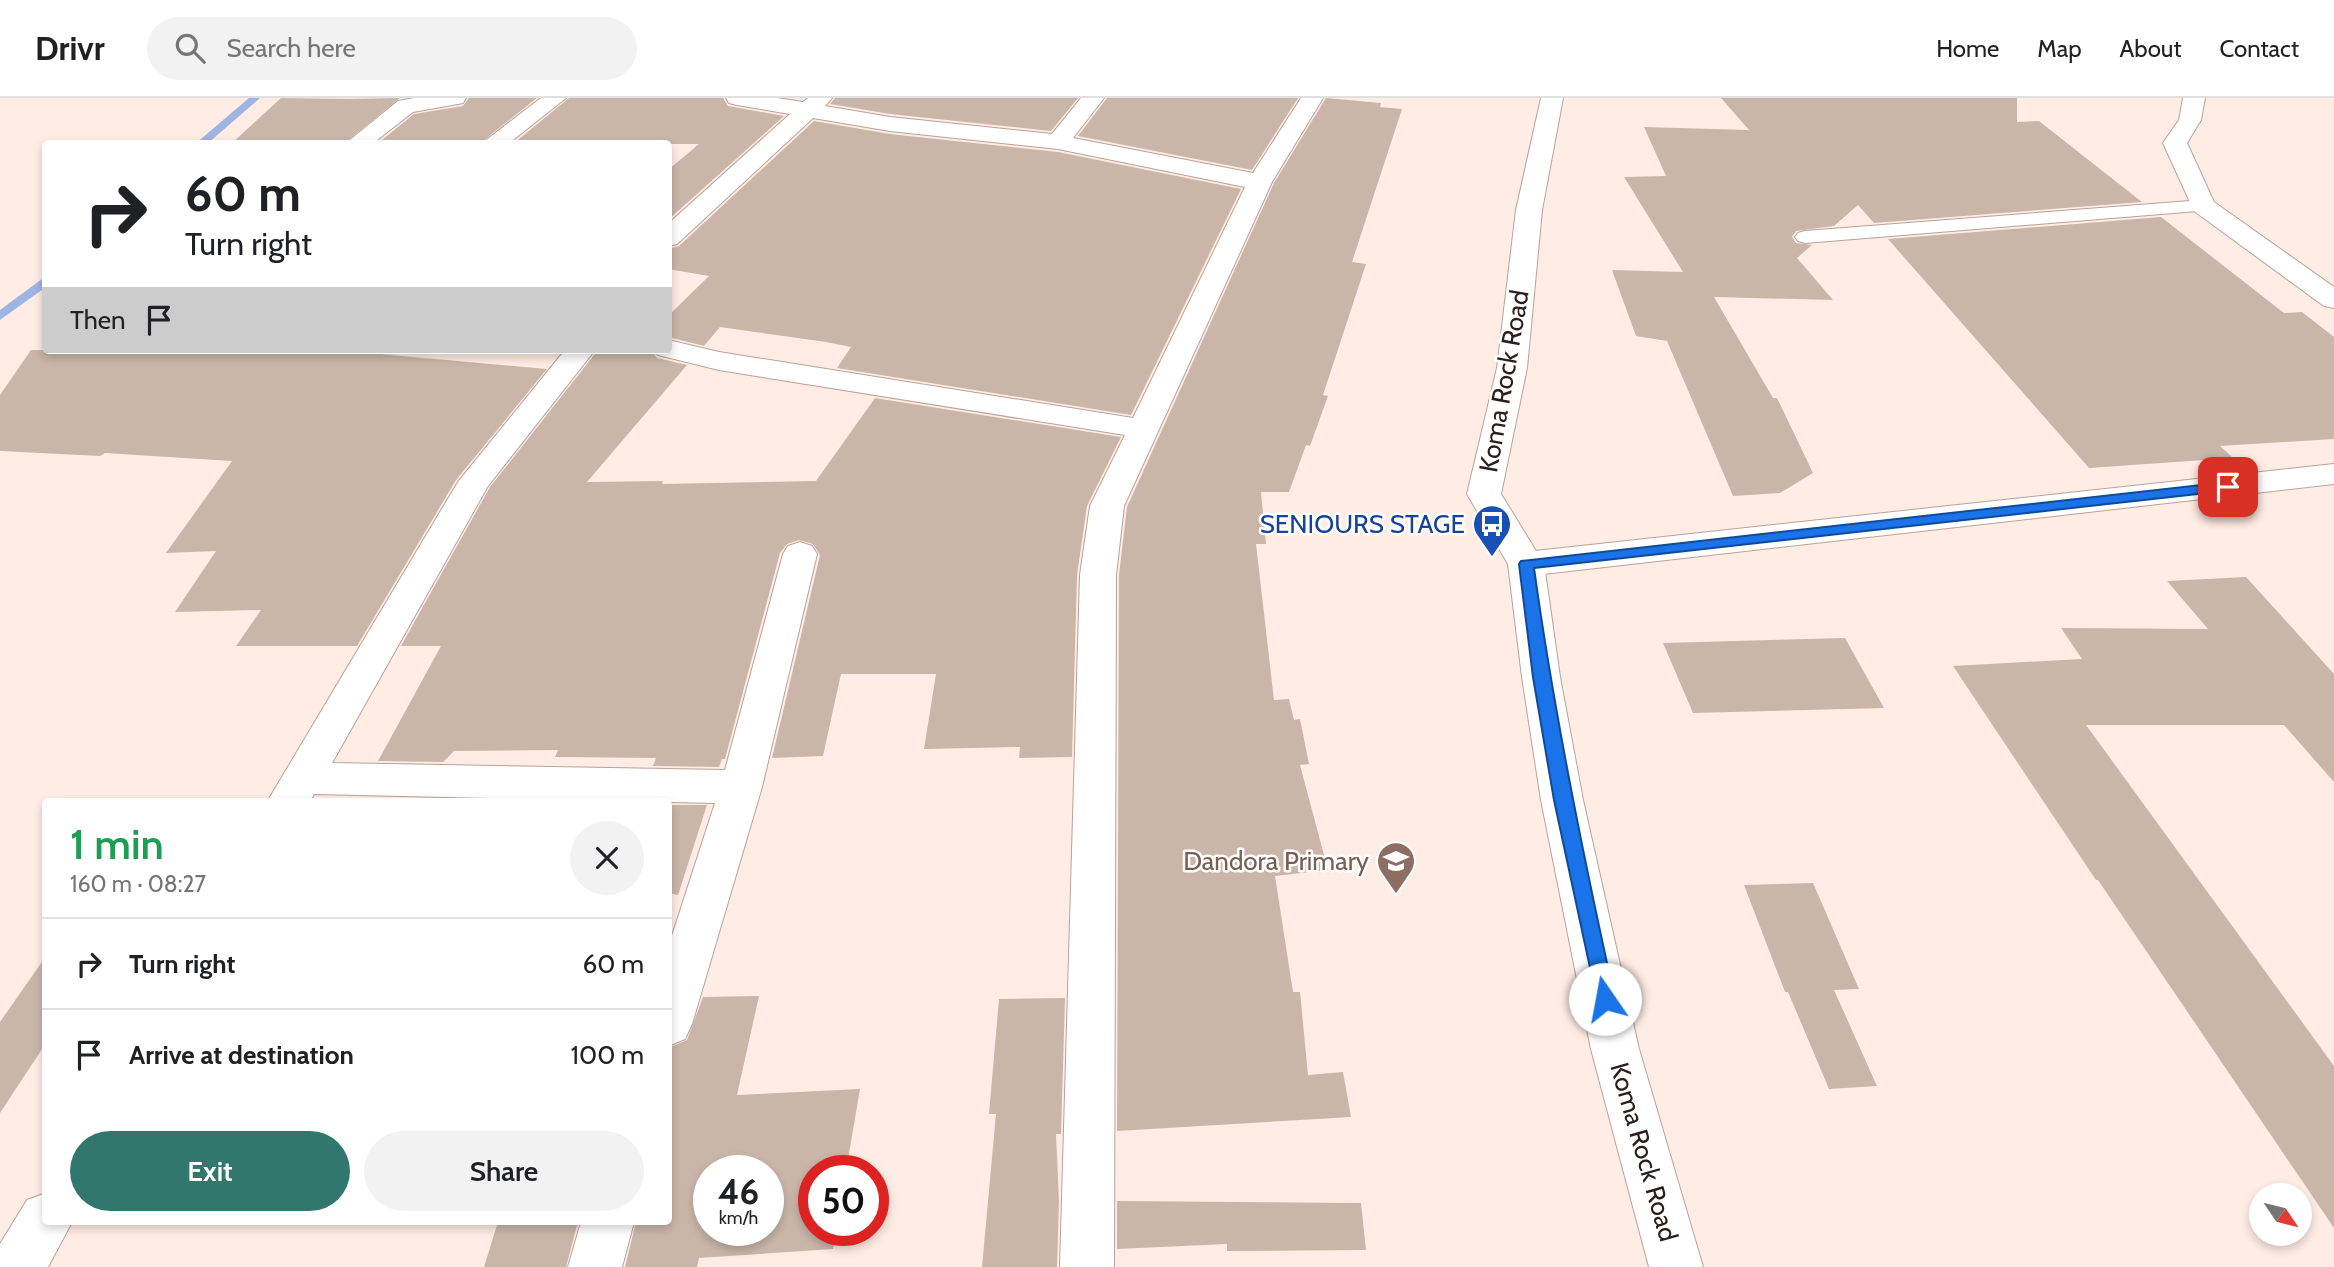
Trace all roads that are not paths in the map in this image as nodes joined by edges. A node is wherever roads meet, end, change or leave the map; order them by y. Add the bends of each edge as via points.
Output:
1 (455, 98) edge
2 (555, 98) edge
3 (737, 98) edge
4 (1093, 98) edge
5 (1312, 98) edge
6 (1552, 98) edge
7 (2194, 98) edge
8 (815, 103) edge
9 (361, 140) edge
10 (497, 140) edge
11 (1058, 142) junction
12 (1260, 182) junction
13 (2203, 206) junction
14 (672, 234) edge
15 (1805, 237) dead end
16 (2334, 300) edge
17 (672, 350) edge
18 (577, 354) edge
19 (1144, 429) junction
20 (2334, 474) edge
21 (800, 554) dead end
22 (1527, 564) junction
23 (741, 787) junction
24 (294, 790) edge
25 (672, 1011) edge
26 (42, 1225) edge
27 (607, 1225) edge
28 (18, 1267) edge
29 (595, 1267) edge
30 (1087, 1267) edge
31 (1676, 1267) edge

1 - 9 street via 406,106
2 - 10 street
3 - 8 street
4 - 11 street
5 - 12 street
6 - 22 street, Koma Rock Road via 1529,210 1512,368 1484,494
7 - 13 street via 2190,120 2175,143
8 - 11 street via 890,124
8 - 14 street
11 - 12 street
12 - 19 street
13 - 15 lane
13 - 16 street
17 - 19 street
18 - 24 street via 474,482
19 - 30 street via 1107,506 1098,575
20 - 22 street
21 - 23 street
22 - 31 street, Koma Rock Road via 1562,800 1615,1049
23 - 24 street
23 - 25 street
26 - 28 street
27 - 29 street

